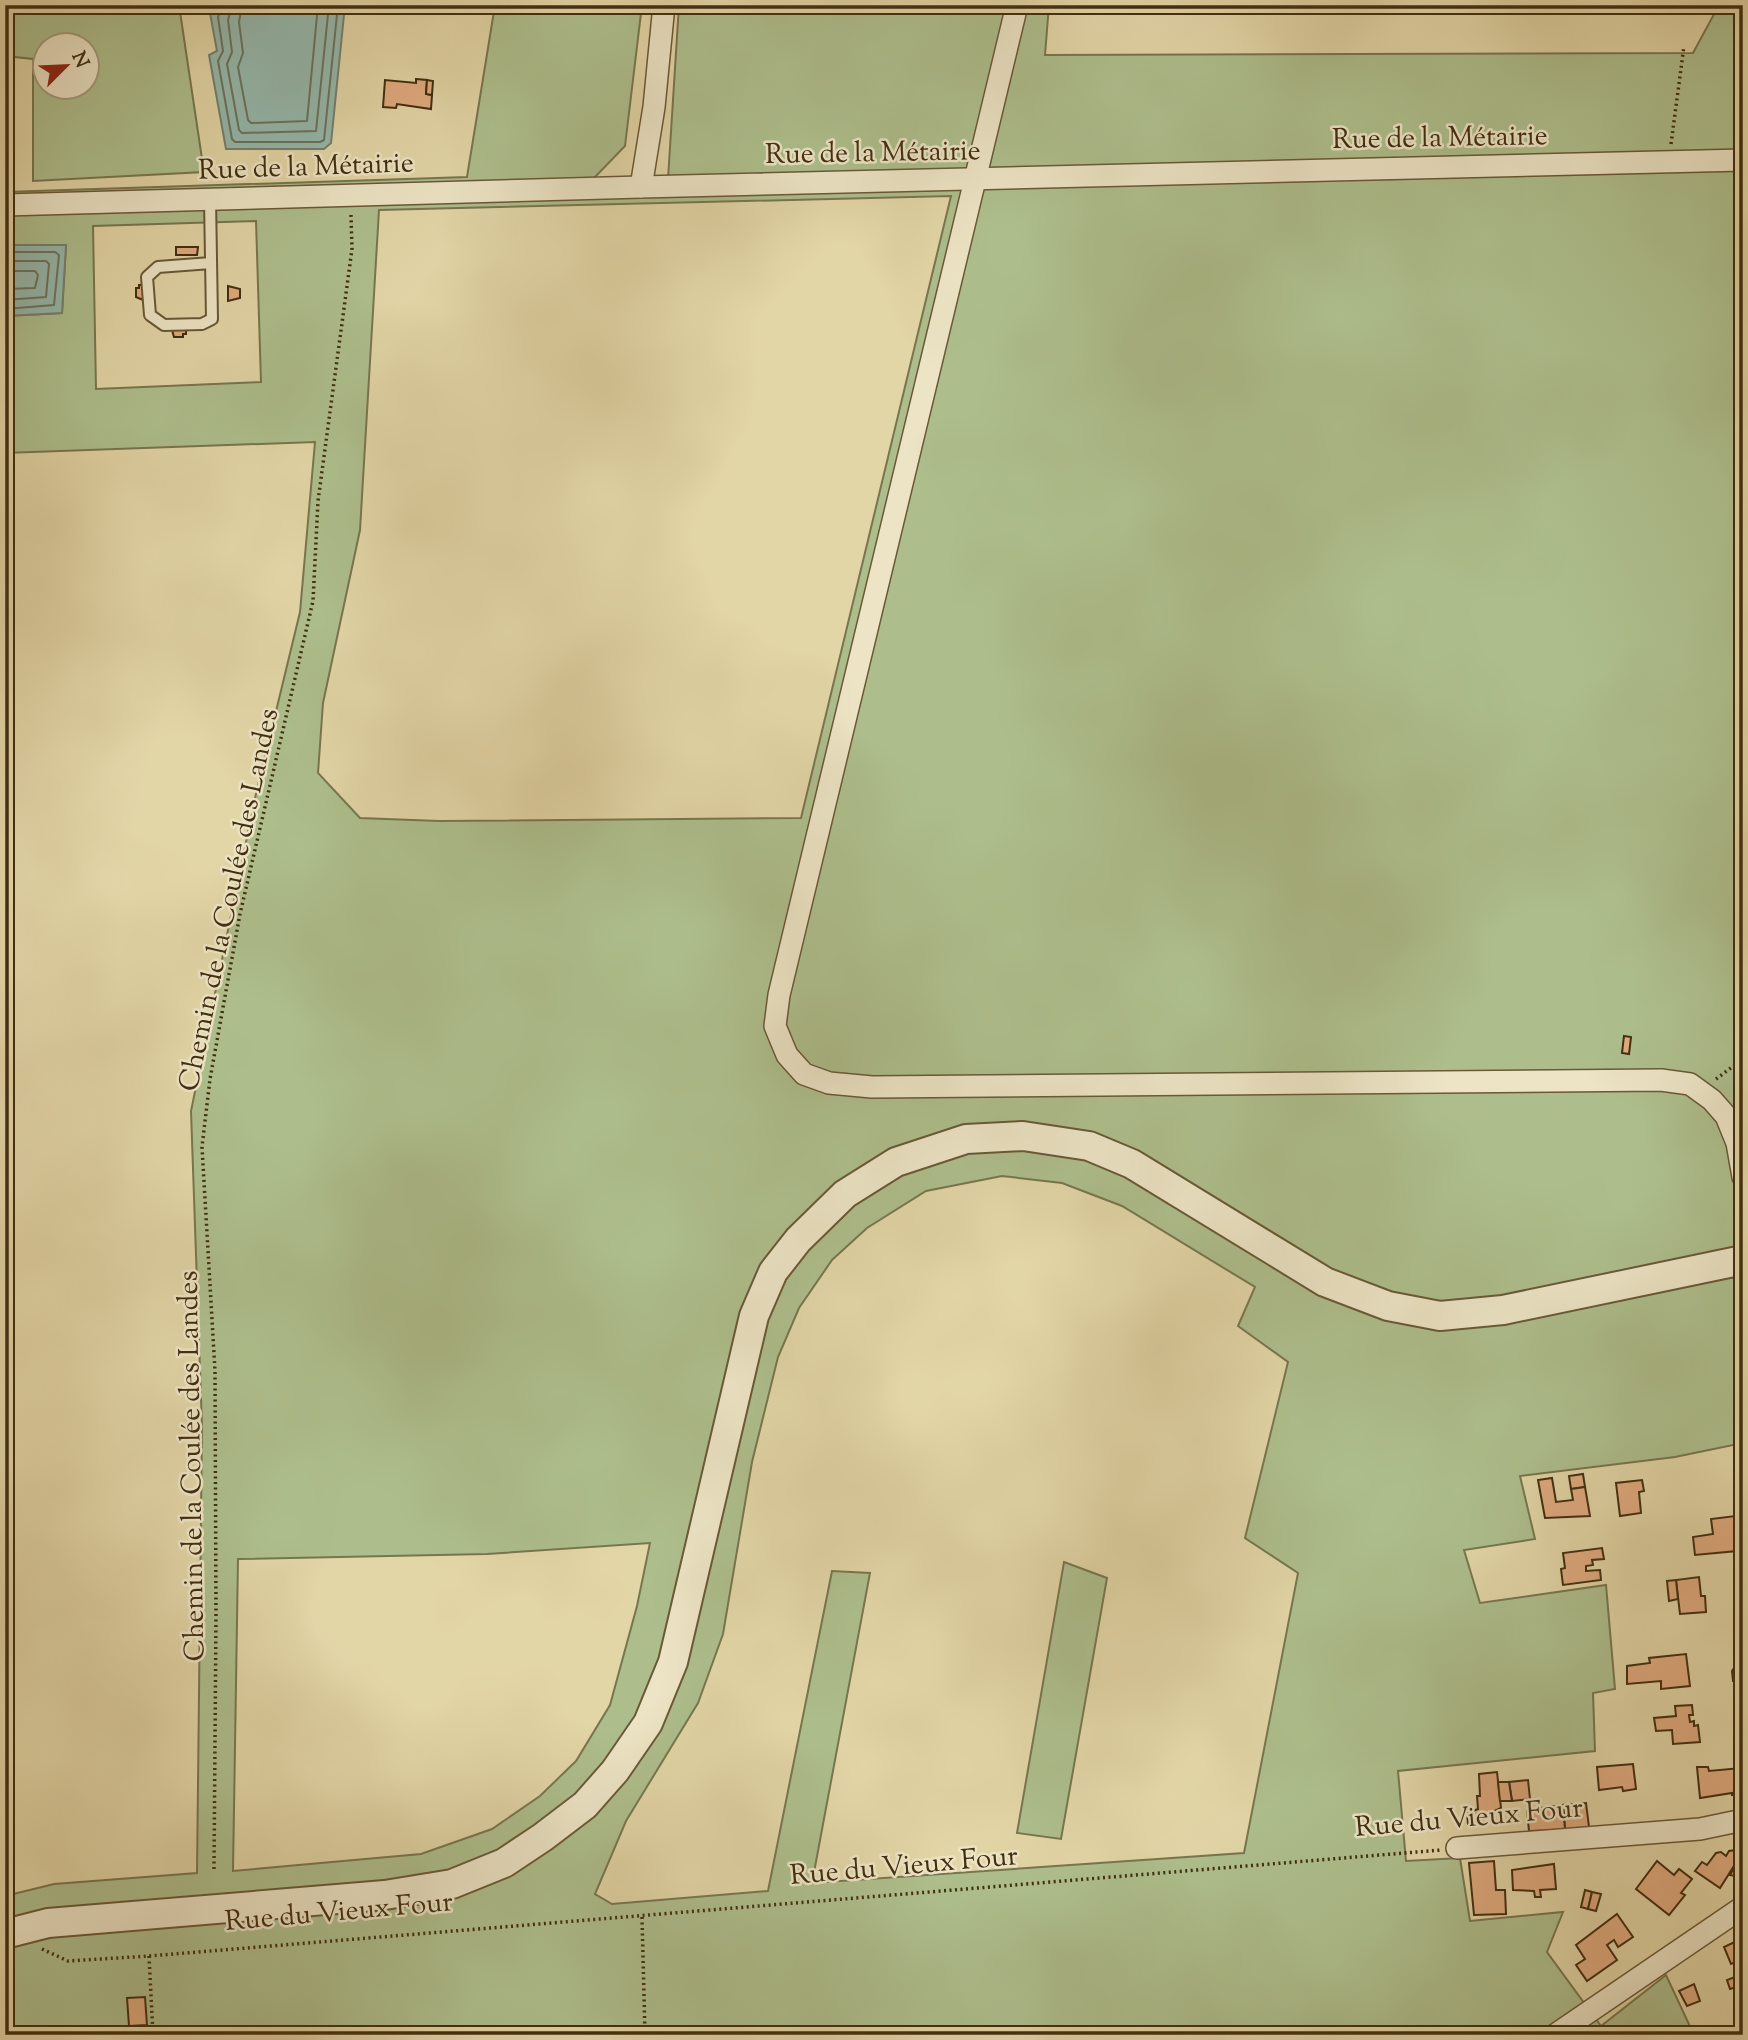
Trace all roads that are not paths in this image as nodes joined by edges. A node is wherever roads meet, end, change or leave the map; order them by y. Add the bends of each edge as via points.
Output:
1 (664, 5) edge
2 (1017, 5) edge
3 (1743, 160) edge
4 (976, 180) junction
5 (640, 187) junction
6 (210, 199) junction
7 (5, 205) edge
8 (211, 263) junction
9 (1743, 1177) edge
10 (1743, 1260) edge
11 (1743, 1820) edge
12 (1457, 1848) road end
13 (1743, 1907) edge
14 (5, 1934) edge
15 (1555, 2035) edge

1 - 5 street
2 - 4 street
3 - 4 street, Rue de la Métairie
4 - 5 street, Rue de la Métairie
4 - 9 street via 779,995 775,1026 787,1055 804,1073 829,1083 872,1087 1661,1080 1689,1084 1713,1100 1726,1116 1737,1143
5 - 6 street, Rue de la Métairie
6 - 7 street, Rue de la Métairie
6 - 8 lane
8 - 8 lane via 212,319 202,324 164,325 150,315 147,277 158,267
10 - 14 street via 1503,1310 1440,1316 1388,1306 1325,1282 1132,1164 1089,1146 1023,1136 966,1139 896,1162 845,1194 773,1272 754,1316 673,1662 648,1723 615,1772 585,1805 504,1863 452,1884 385,1895 48,1923
11 - 12 street, Rue du Vieux Four via 1700,1829
13 - 15 street

